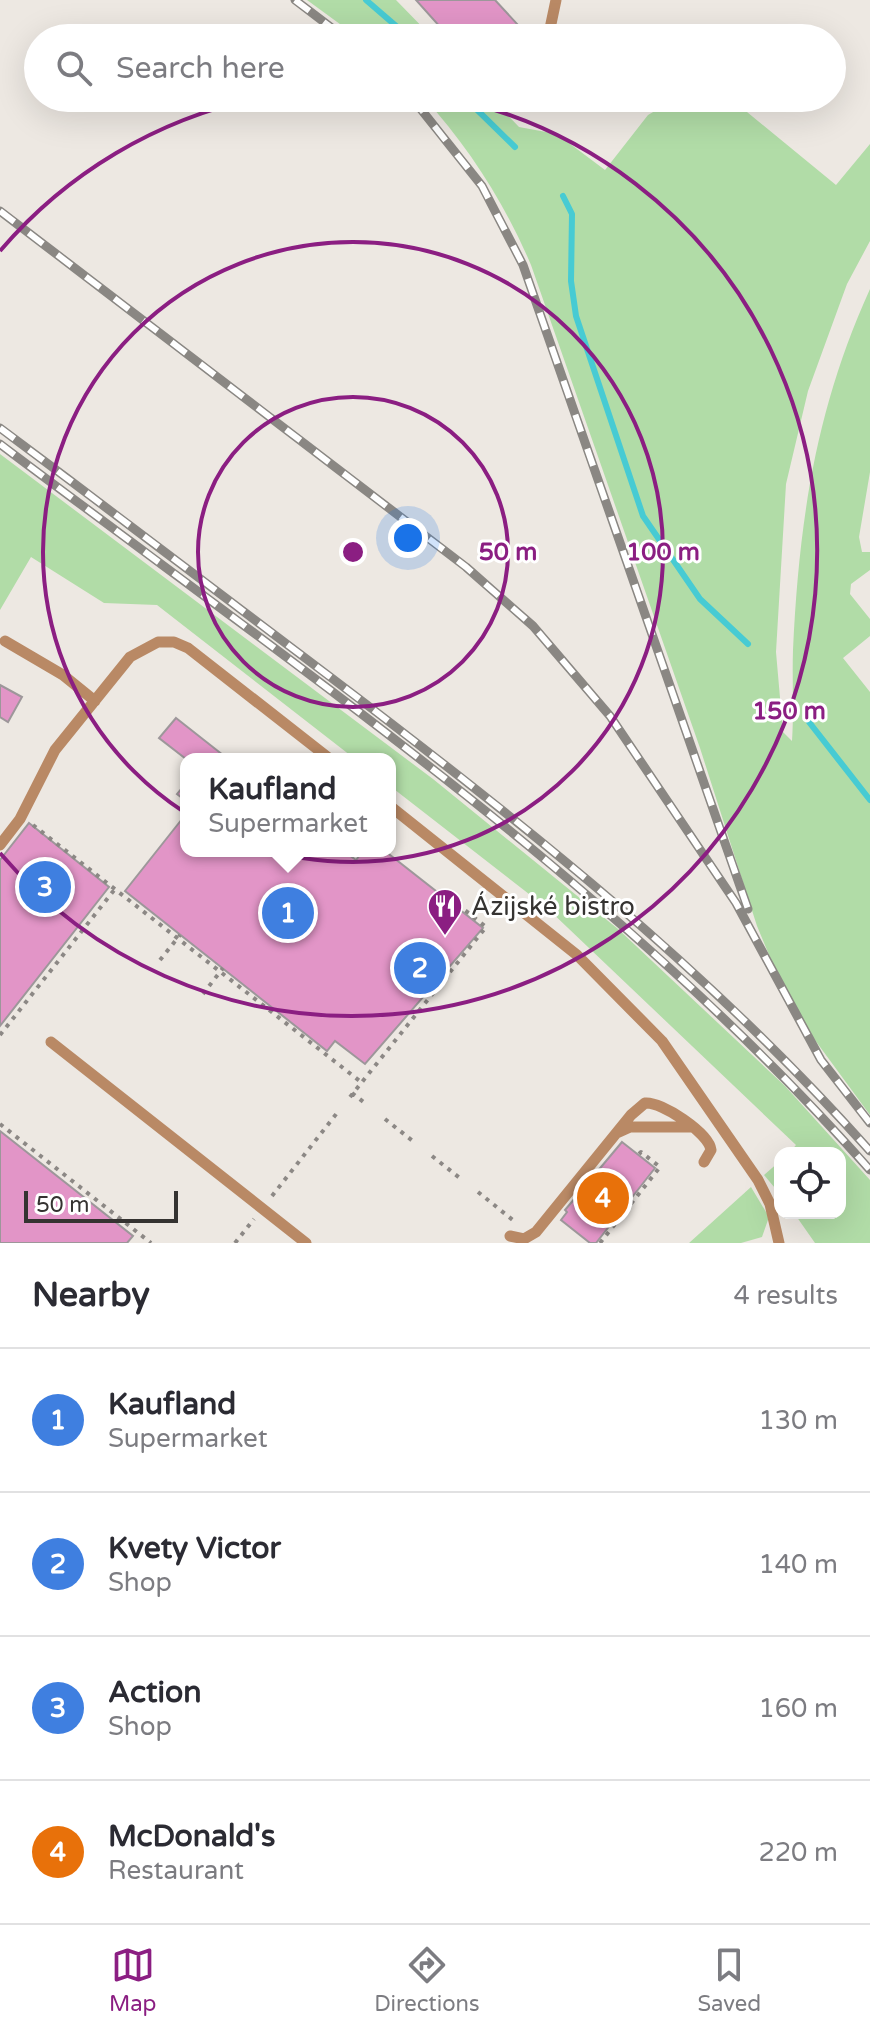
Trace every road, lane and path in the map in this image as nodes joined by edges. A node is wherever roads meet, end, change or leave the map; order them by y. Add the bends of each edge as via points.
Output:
1 (556, 0) edge
2 (551, 24) edge
3 (5, 641) dead end
4 (95, 701) junction
5 (322, 753) edge
6 (396, 811) edge
7 (22, 816) junction
8 (0, 845) edge
9 (115, 889) junction
10 (451, 899) dead end
11 (179, 936) junction
12 (160, 960) dead end
13 (222, 970) junction
14 (203, 994) dead end
15 (0, 1035) edge
16 (51, 1042) dead end
17 (361, 1082) junction
18 (366, 1104) dead end
19 (337, 1113) dead end
20 (385, 1119) dead end
21 (0, 1124) edge
22 (692, 1127) junction
23 (619, 1132) junction
24 (414, 1142) dead end
25 (639, 1154) dead end
26 (432, 1156) dead end
27 (704, 1162) dead end
28 (461, 1179) dead end
29 (478, 1192) dead end
30 (269, 1200) dead end
31 (255, 1217) dead end
32 (525, 1230) dead end
33 (510, 1236) dead end
34 (603, 1241) edge
35 (151, 1243) edge
36 (235, 1243) edge
37 (306, 1243) edge
38 (779, 1243) edge

1 - 2 lane
3 - 4 lane
4 - 5 lane via 136,652 174,642 196,653
4 - 7 lane via 52,755
6 - 38 lane via 577,955 662,1041 758,1180
7 - 8 lane
7 - 9 path
9 - 11 path
9 - 15 path
10 - 17 path via 486,927
11 - 12 path
11 - 13 path
13 - 14 path
13 - 17 path
16 - 37 lane
17 - 18 path via 351,1095
19 - 30 path
20 - 24 path
21 - 35 path
22 - 23 lane via 630,1127
22 - 23 lane via 647,1102
22 - 27 lane via 710,1144
23 - 33 lane via 536,1232 524,1239
25 - 34 path via 660,1167
26 - 28 path
29 - 32 path
31 - 36 path

